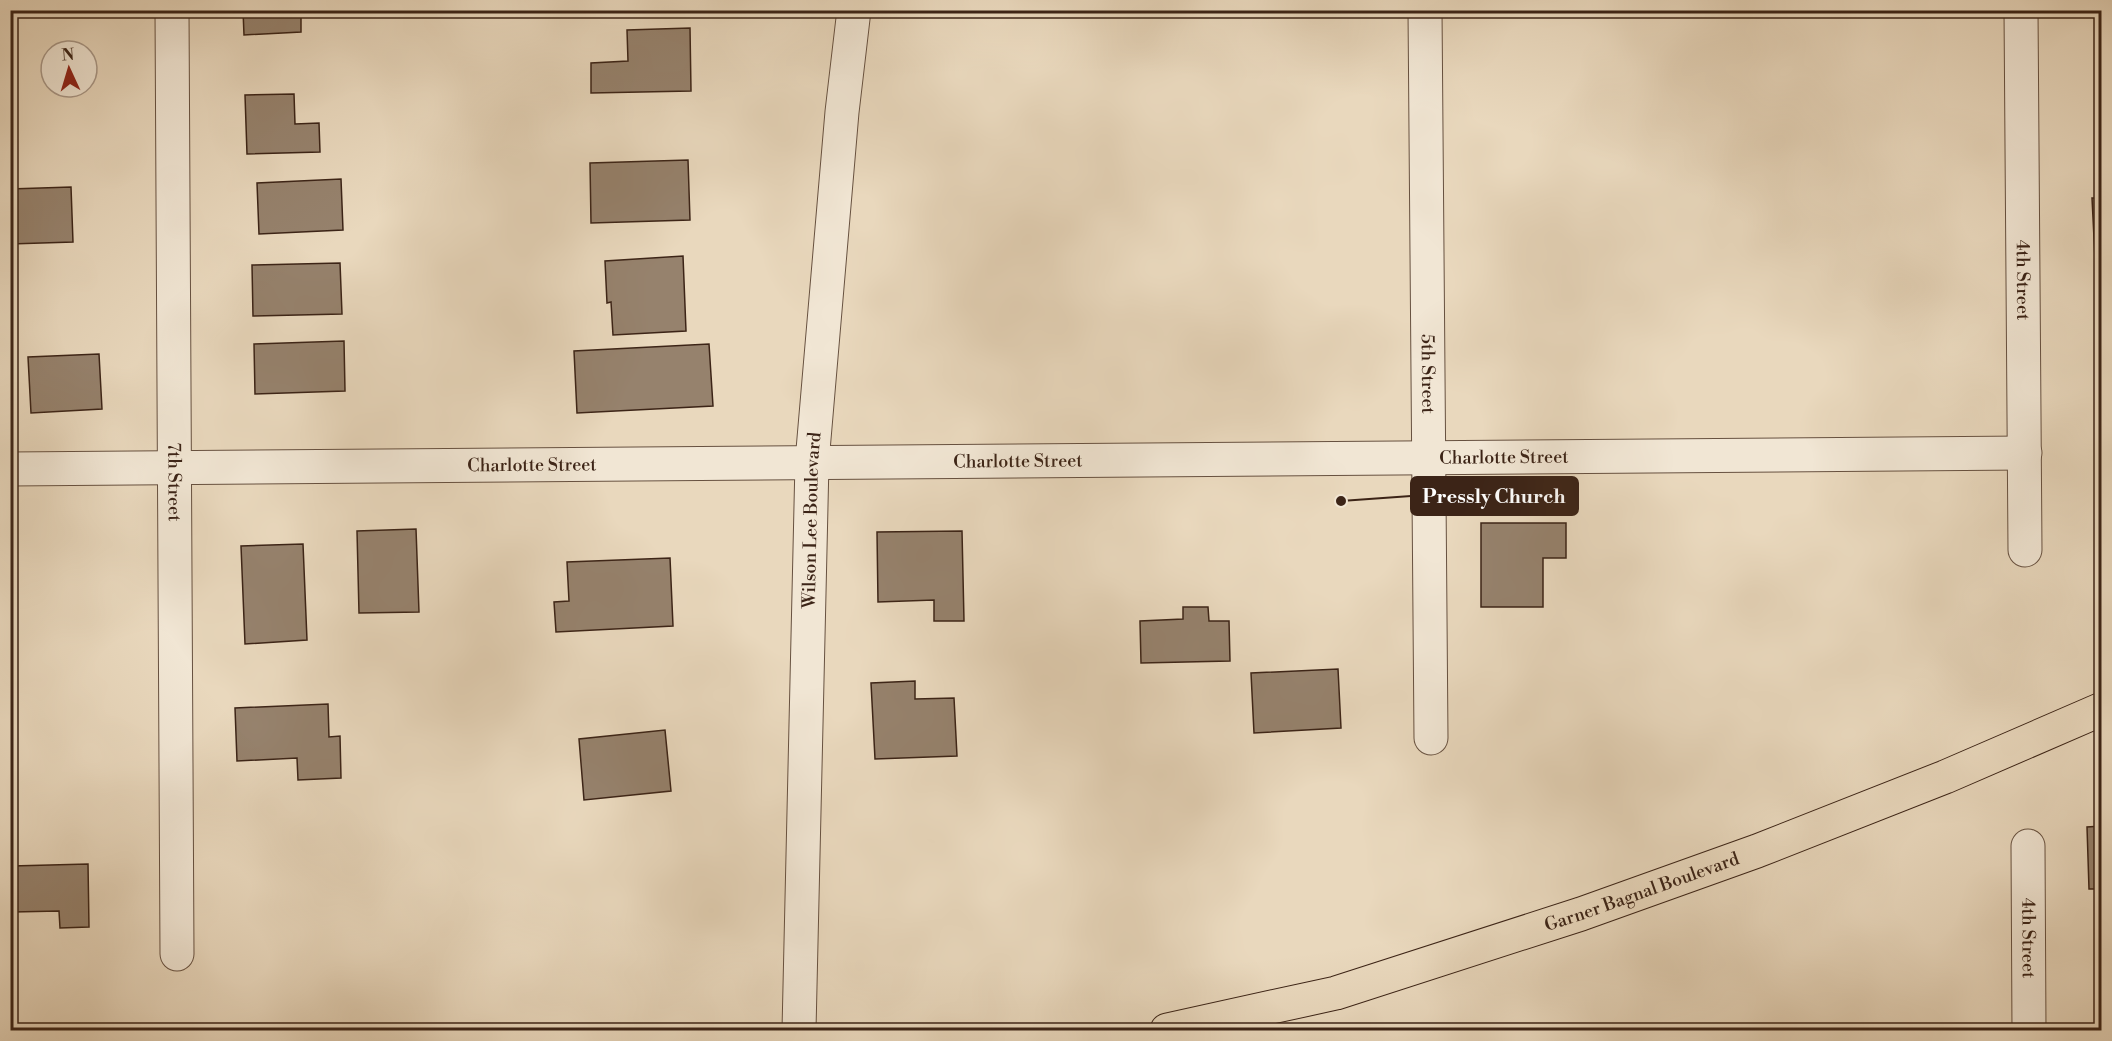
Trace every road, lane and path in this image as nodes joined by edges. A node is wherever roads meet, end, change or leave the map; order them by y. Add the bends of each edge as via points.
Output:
1 (172, 10) edge
2 (854, 10) edge
3 (1425, 10) edge
4 (2021, 10) edge
5 (2025, 453) junction
6 (1429, 458) junction
7 (812, 462) junction
8 (175, 468) junction
9 (10, 469) edge
10 (2025, 550) dead end
11 (2102, 709) edge
12 (1431, 738) dead end
13 (2028, 846) dead end
14 (177, 954) dead end
15 (799, 1030) edge
16 (1167, 1030) edge
17 (2029, 1030) edge

1 - 8 street, 7th Street
2 - 7 street, Wilson Lee Boulevard
3 - 6 street, 5th Street
4 - 5 street, 4th Street
5 - 6 street, Charlotte Street
5 - 10 street, 4th Street
6 - 7 street, Charlotte Street
6 - 12 street, 5th Street
7 - 8 street, Charlotte Street
7 - 15 street, Wilson Lee Boulevard
8 - 9 street, Charlotte Street
8 - 14 street, 7th Street
11 - 16 highway, Garner Bagnal Boulevard via 1945,777 1757,851 1581,914 1336,993
13 - 17 street, 4th Street

